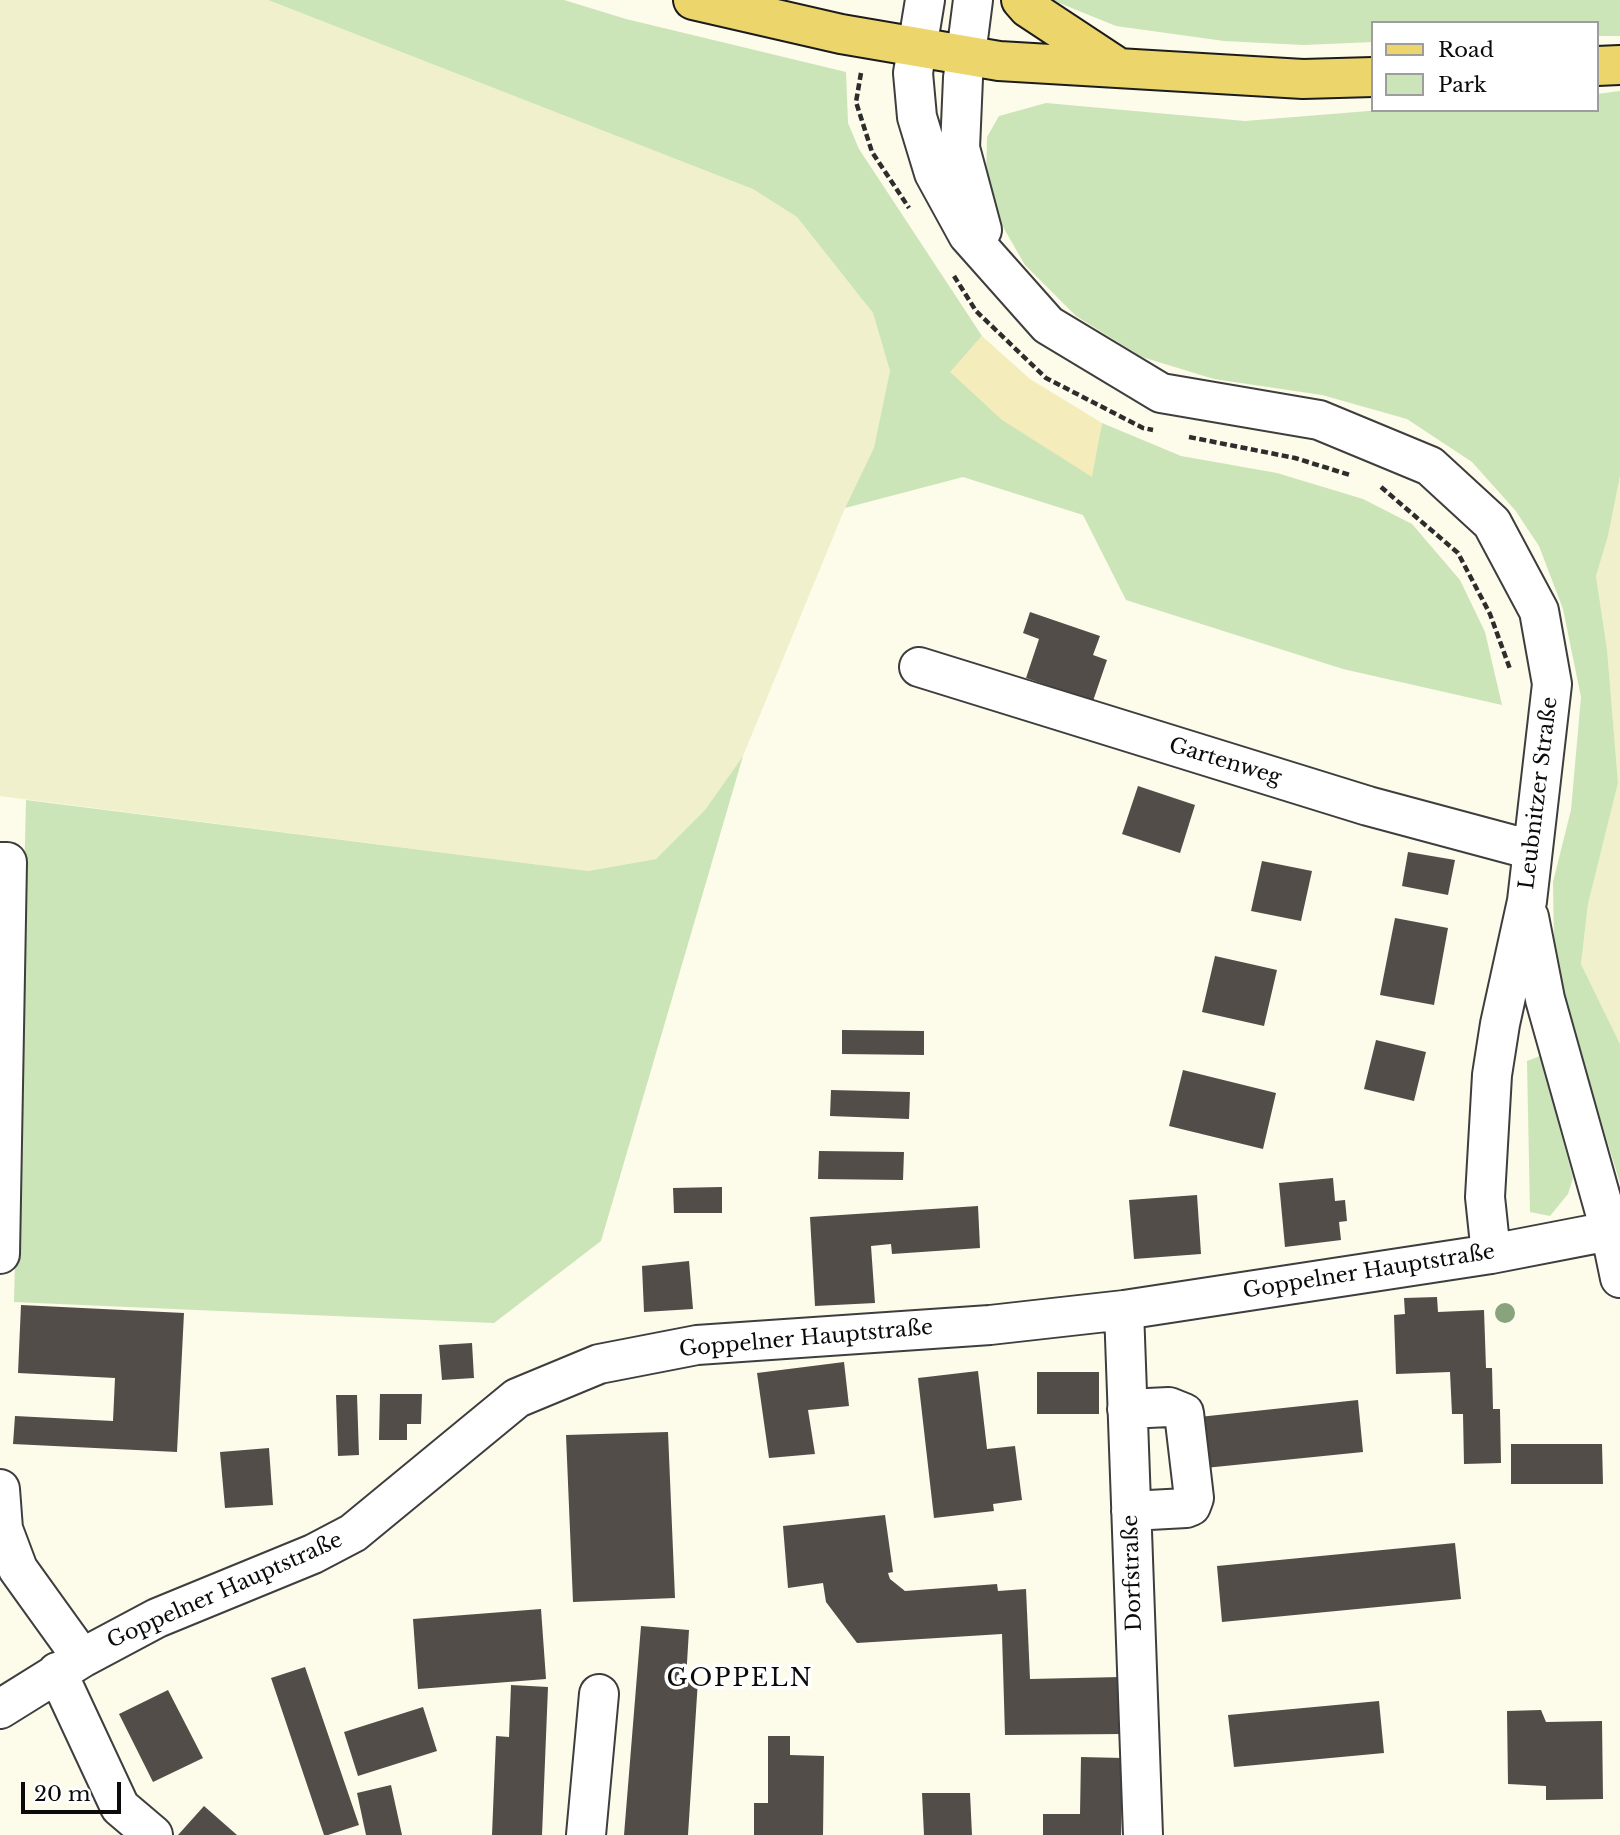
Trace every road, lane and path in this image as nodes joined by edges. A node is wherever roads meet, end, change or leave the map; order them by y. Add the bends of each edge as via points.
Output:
1 (693, 0) edge
2 (925, 0) edge
3 (973, 0) edge
4 (1021, 0) edge
5 (916, 47) junction
6 (968, 55) junction
7 (1620, 65) edge
8 (1599, 66) edge
9 (1118, 67) junction
10 (1372, 77) edge
11 (1006, 279) junction
12 (919, 667) dead end
13 (1532, 850) junction
14 (5, 852) edge
15 (1527, 901) junction
16 (3, 931) edge
17 (1615, 1230) edge
18 (0, 1254) edge
19 (1491, 1254) junction
20 (1620, 1278) edge
21 (1124, 1310) junction
22 (1127, 1409) junction
23 (0, 1489) edge
24 (1131, 1511) junction
25 (70, 1665) junction
26 (599, 1694) dead end
27 (0, 1709) edge
28 (153, 1835) edge
29 (586, 1835) edge
30 (1143, 1835) edge

1 - 5 main road
2 - 5 street
3 - 6 street
4 - 9 main road
5 - 6 main road
5 - 11 street via 917,117 934,173 968,235
6 - 9 main road via 999,61
6 - 11 street via 960,148 982,231
7 - 8 main road
9 - 10 main road via 1303,79
11 - 13 street, Leubnitzer Straße via 1048,325 1161,393 1319,420 1430,466 1492,523 1538,611 1552,684
12 - 13 street, Gartenweg via 1368,806
13 - 15 street, Leubnitzer Straße
14 - 16 street
15 - 17 street via 1545,999
15 - 19 street, Leubnitzer Straße via 1492,1075 1485,1196
16 - 18 street
17 - 19 street, Goppelner Hauptstraße
17 - 20 street
19 - 21 street, Goppelner Hauptstraße
21 - 22 street, Dorfstraße
21 - 25 street, Goppelner Hauptstraße via 990,1325 697,1345 599,1364 517,1398 353,1533 157,1618
22 - 24 street, Dorfstraße
22 - 24 street via 1169,1407 1184,1413 1194,1498 1186,1508
23 - 25 street via 3,1529 18,1569
24 - 30 street, Dorfstraße
25 - 27 street, Goppelner Hauptstraße
25 - 28 street via 92,1747 120,1807
26 - 29 street

